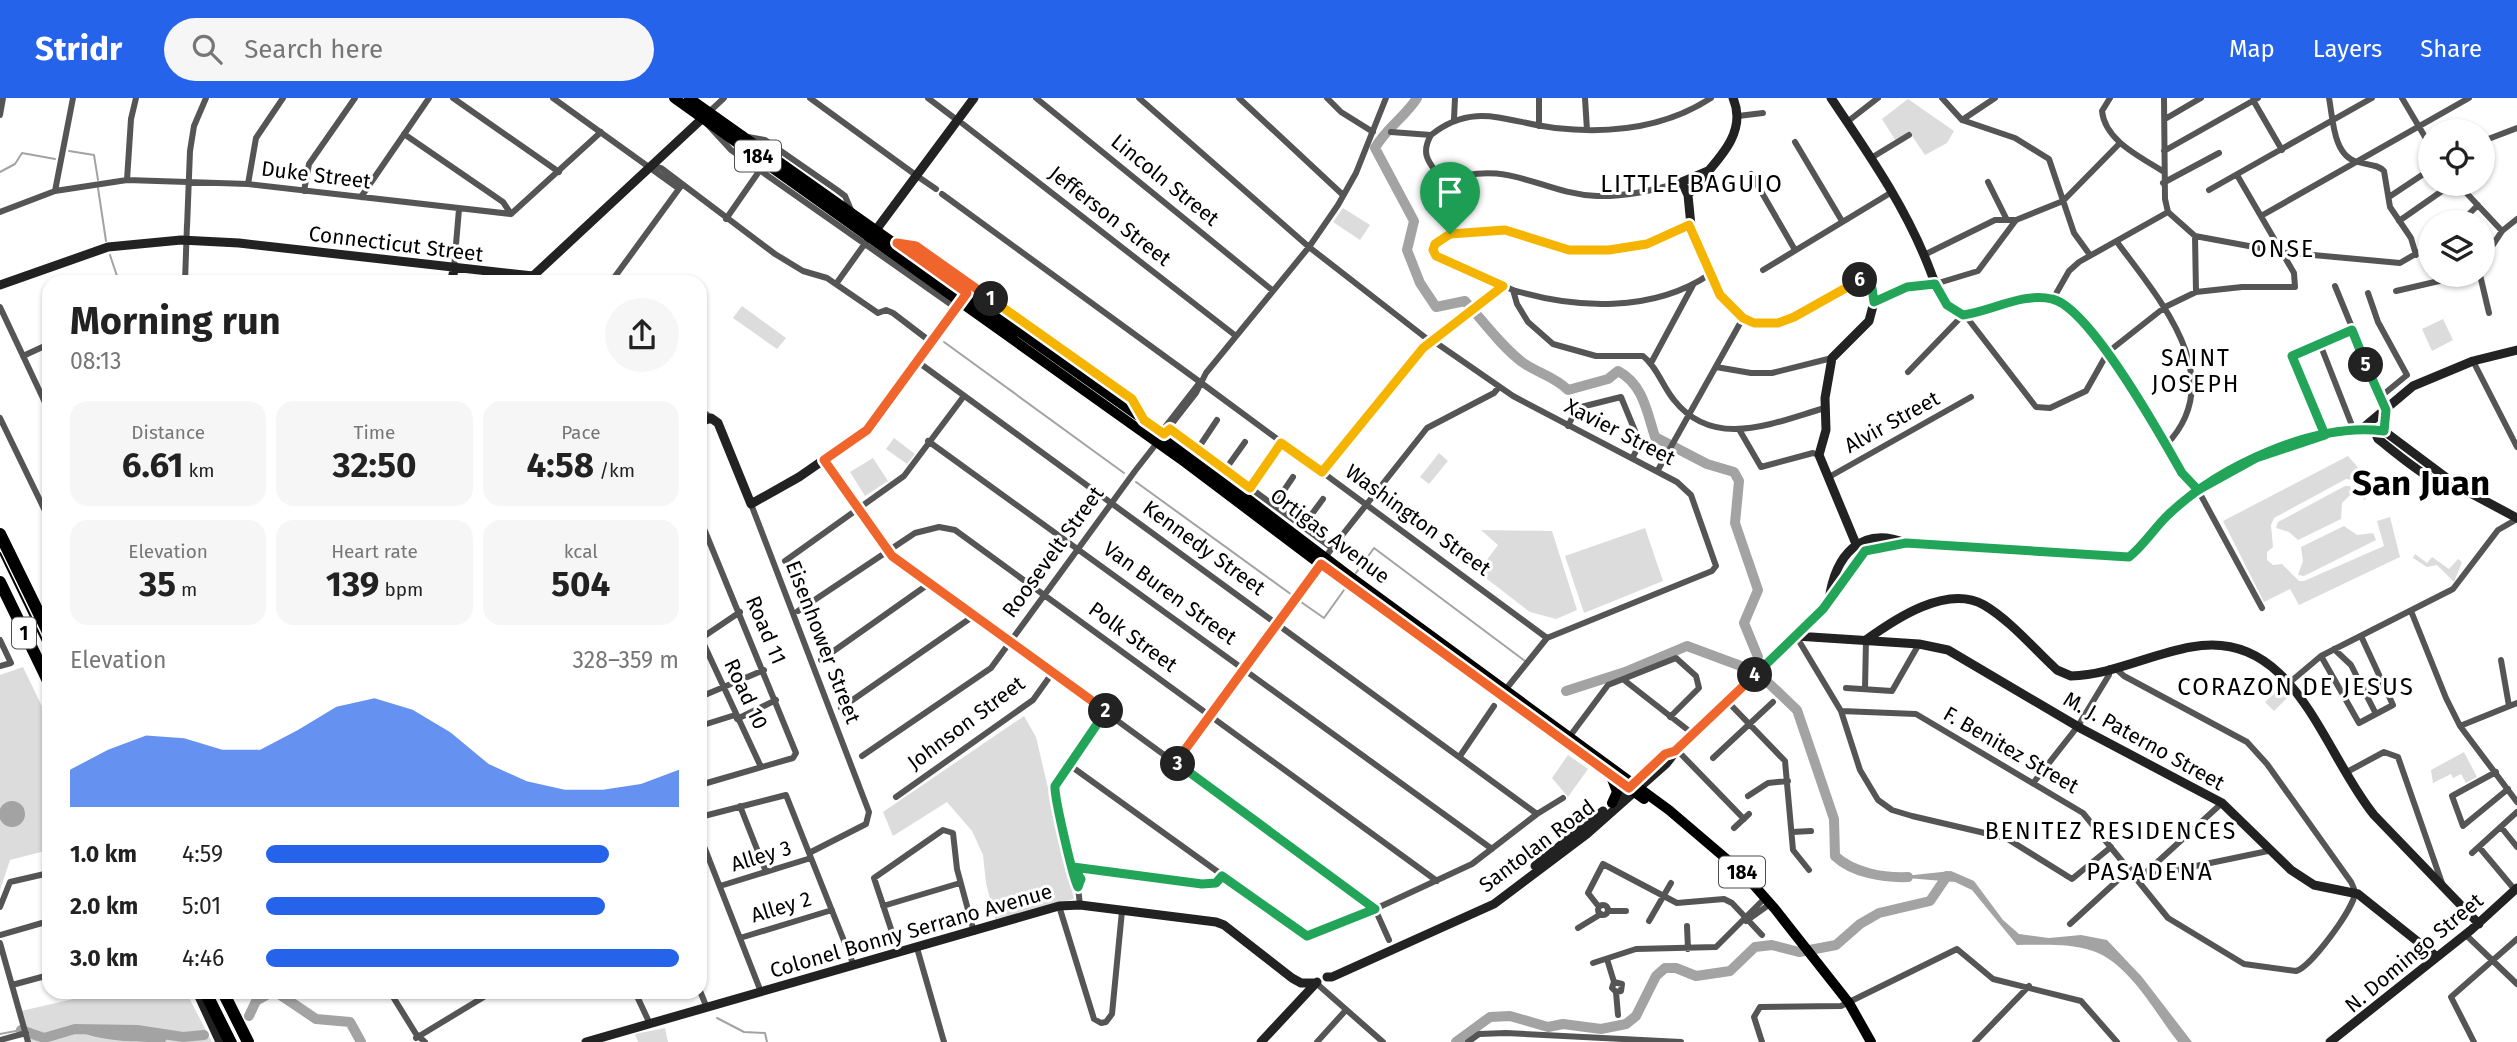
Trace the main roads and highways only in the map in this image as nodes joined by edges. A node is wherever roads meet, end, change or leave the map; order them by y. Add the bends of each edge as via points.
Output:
1 (674, 98) edge
2 (689, 98) edge
3 (968, 98) edge
4 (974, 98) edge
5 (1732, 98) edge
6 (1831, 98) edge
7 (706, 115) junction
8 (1708, 171) junction
9 (912, 177) junction
10 (1688, 195) junction
11 (876, 228) junction
12 (867, 241) junction
13 (454, 268) junction
14 (453, 275) edge
15 (523, 275) edge
16 (534, 275) edge
17 (1935, 284) junction
18 (0, 285) edge
19 (926, 287) road end
20 (967, 293) junction
21 (950, 295) junction
22 (1874, 302) junction
23 (958, 306) junction
24 (2517, 350) edge
25 (2386, 410) junction
26 (707, 419) edge
27 (2358, 428) junction
28 (2379, 431) junction
29 (1164, 434) junction
30 (2198, 490) junction
31 (2517, 519) edge
32 (0, 534) edge
33 (1906, 543) junction
34 (1856, 544) junction
35 (1351, 582) junction
36 (1, 588) edge
37 (1829, 600) junction
38 (42, 620) edge
39 (1796, 636) junction
40 (1866, 640) junction
41 (42, 669) edge
42 (1609, 776) junction
43 (1634, 788) junction
44 (1612, 803) junction
45 (2516, 889) edge
46 (2479, 924) junction
47 (2437, 957) junction
48 (1327, 977) junction
49 (1292, 978) junction
50 (1316, 983) junction
51 (205, 999) edge
52 (206, 999) edge
53 (226, 999) edge
54 (232, 999) edge
55 (1299, 1002) junction
56 (1868, 1040) edge
57 (220, 1042) edge
58 (230, 1042) edge
59 (248, 1042) edge
60 (254, 1042) edge
61 (586, 1042) edge
62 (1261, 1042) edge
63 (2330, 1042) edge

1 - 7 main road, Ortigas Avenue / 184
2 - 7 main road, Ortigas Avenue / 184
3 - 9 main road
4 - 9 main road
5 - 8 main road via 1738,116 1726,149
6 - 17 main road via 1892,192
7 - 11 main road, Ortigas Avenue / 184
7 - 12 main road, Ortigas Avenue / 184
7 - 16 main road, Connecticut Street
8 - 10 main road
8 - 10 main road via 1682,182
9 - 11 main road
10 - 22 main road via 1689,225 1710,274 1720,295 1743,318 1765,325 1778,323 1855,280 1869,284
11 - 12 main road
11 - 20 main road, Ortigas Avenue / 184
12 - 21 main road, Ortigas Avenue / 184
13 - 14 main road
13 - 15 main road, Connecticut Street
13 - 18 main road, Connecticut Street via 187,240 149,241 108,247
17 - 22 main road via 1907,287
17 - 30 main road via 1947,305 1964,315 2030,298 2053,299 2065,305 2108,352 2187,481
19 - 21 main road
20 - 23 main road
20 - 29 main road, Ortigas Avenue / 184
21 - 23 main road, Ortigas Avenue / 184
22 - 34 main road via 1866,326 1832,358 1826,430 1819,455
23 - 26 main road, Eisenhower Street via 867,430 751,504 720,427
23 - 29 main road, Ortigas Avenue / 184
24 - 25 main road via 2473,361 2413,386
25 - 27 main road
25 - 28 main road
27 - 28 main road
27 - 30 main road, Santolan Road via 2256,458
28 - 31 main road via 2459,487
29 - 35 main road, Ortigas Avenue / 184
30 - 33 main road, Santolan Road via 2168,514 2129,557
32 - 38 highway, 1
33 - 34 main road, Santolan Road via 1875,536
33 - 37 main road, Santolan Road via 1865,551
34 - 37 main road, Santolan Road via 1840,569
35 - 42 main road, Ortigas Avenue / 184
35 - 43 main road, Ortigas Avenue / 184 via 1506,689
36 - 41 highway, 1
37 - 39 main road, Santolan Road
39 - 40 main road, M. J. Paterno Street
39 - 43 main road, Santolan Road
40 - 46 main road via 1937,601 1965,599 1993,611 2063,674 2080,676 2188,647 2227,644 2255,652 2305,704 2374,815
40 - 47 main road, M. J. Paterno Street via 1948,650 2222,803 2268,851 2314,885 2355,893
42 - 43 main road, Ortigas Avenue / 184
42 - 44 main road via 1617,792
43 - 44 main road, Santolan Road
43 - 48 main road, Santolan Road via 1587,834 1494,904
43 - 56 main road, 184 via 1728,859 1768,901 1849,1003
44 - 48 main road, Santolan Road via 1491,899
45 - 46 main road, N. Domingo Street
46 - 47 main road, N. Domingo Street
47 - 63 main road, N. Domingo Street
48 - 50 main road, Santolan Road
49 - 50 main road, Colonel Bonny Serrano Avenue
49 - 55 main road
49 - 61 main road, Colonel Bonny Serrano Avenue via 1224,925 1059,906
50 - 55 main road, Santolan Road
51 - 57 main road
52 - 58 highway
53 - 59 highway
54 - 60 main road
55 - 62 main road, Santolan Road

